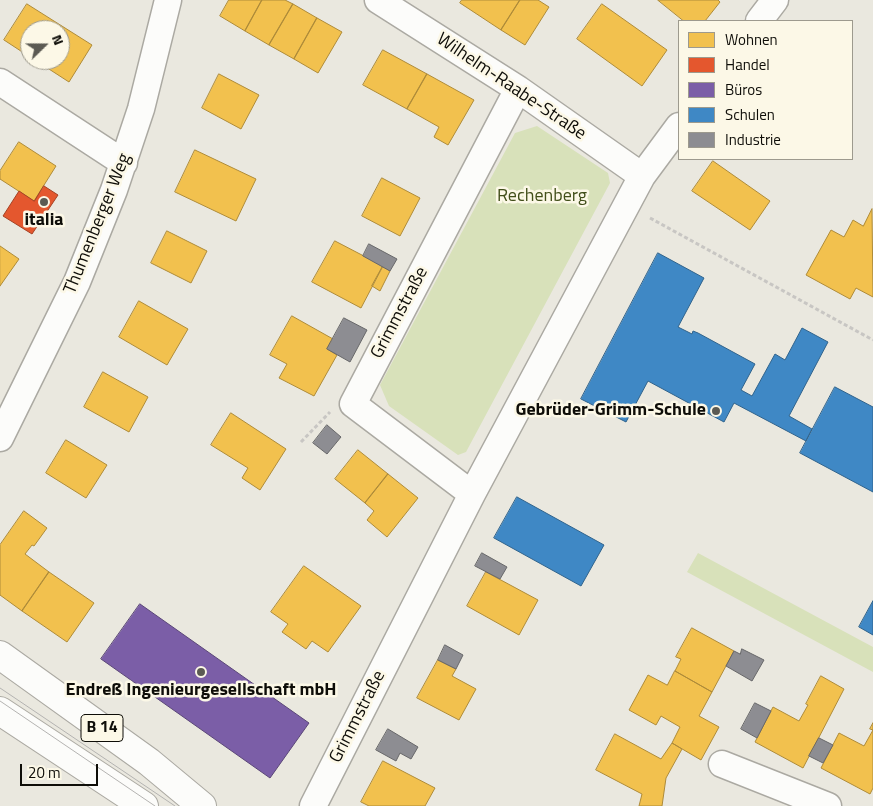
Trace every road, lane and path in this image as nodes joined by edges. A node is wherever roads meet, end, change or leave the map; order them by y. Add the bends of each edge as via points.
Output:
1 (168, 0) edge
2 (378, 0) edge
3 (775, 0) edge
4 (760, 20) edge
5 (0, 82) edge
6 (518, 89) junction
7 (678, 127) edge
8 (124, 163) junction
9 (642, 176) junction
10 (627, 206) junction
11 (873, 340) edge
12 (353, 404) junction
13 (0, 438) edge
14 (300, 442) dead end
15 (472, 494) junction
16 (0, 655) edge
17 (0, 710) edge
18 (722, 764) dead end
19 (144, 806) edge
20 (202, 806) edge
21 (313, 806) edge
22 (828, 806) edge

1 - 8 street, Thumenberger Weg
2 - 6 street, Wilhelm-Raabe-Straße
3 - 4 street
5 - 8 street
6 - 9 street, Wilhelm-Raabe-Straße
6 - 12 street, Grimmstraße
7 - 9 street, Grimmstraße
8 - 13 street, Thumenberger Weg via 77,282
9 - 10 street, Grimmstraße
10 - 11 path
10 - 15 street, Grimmstraße
12 - 14 path via 336,406
12 - 15 street
15 - 21 street, Grimmstraße
16 - 20 main road, B 14 via 149,762
17 - 19 main road, B 14
18 - 22 street

